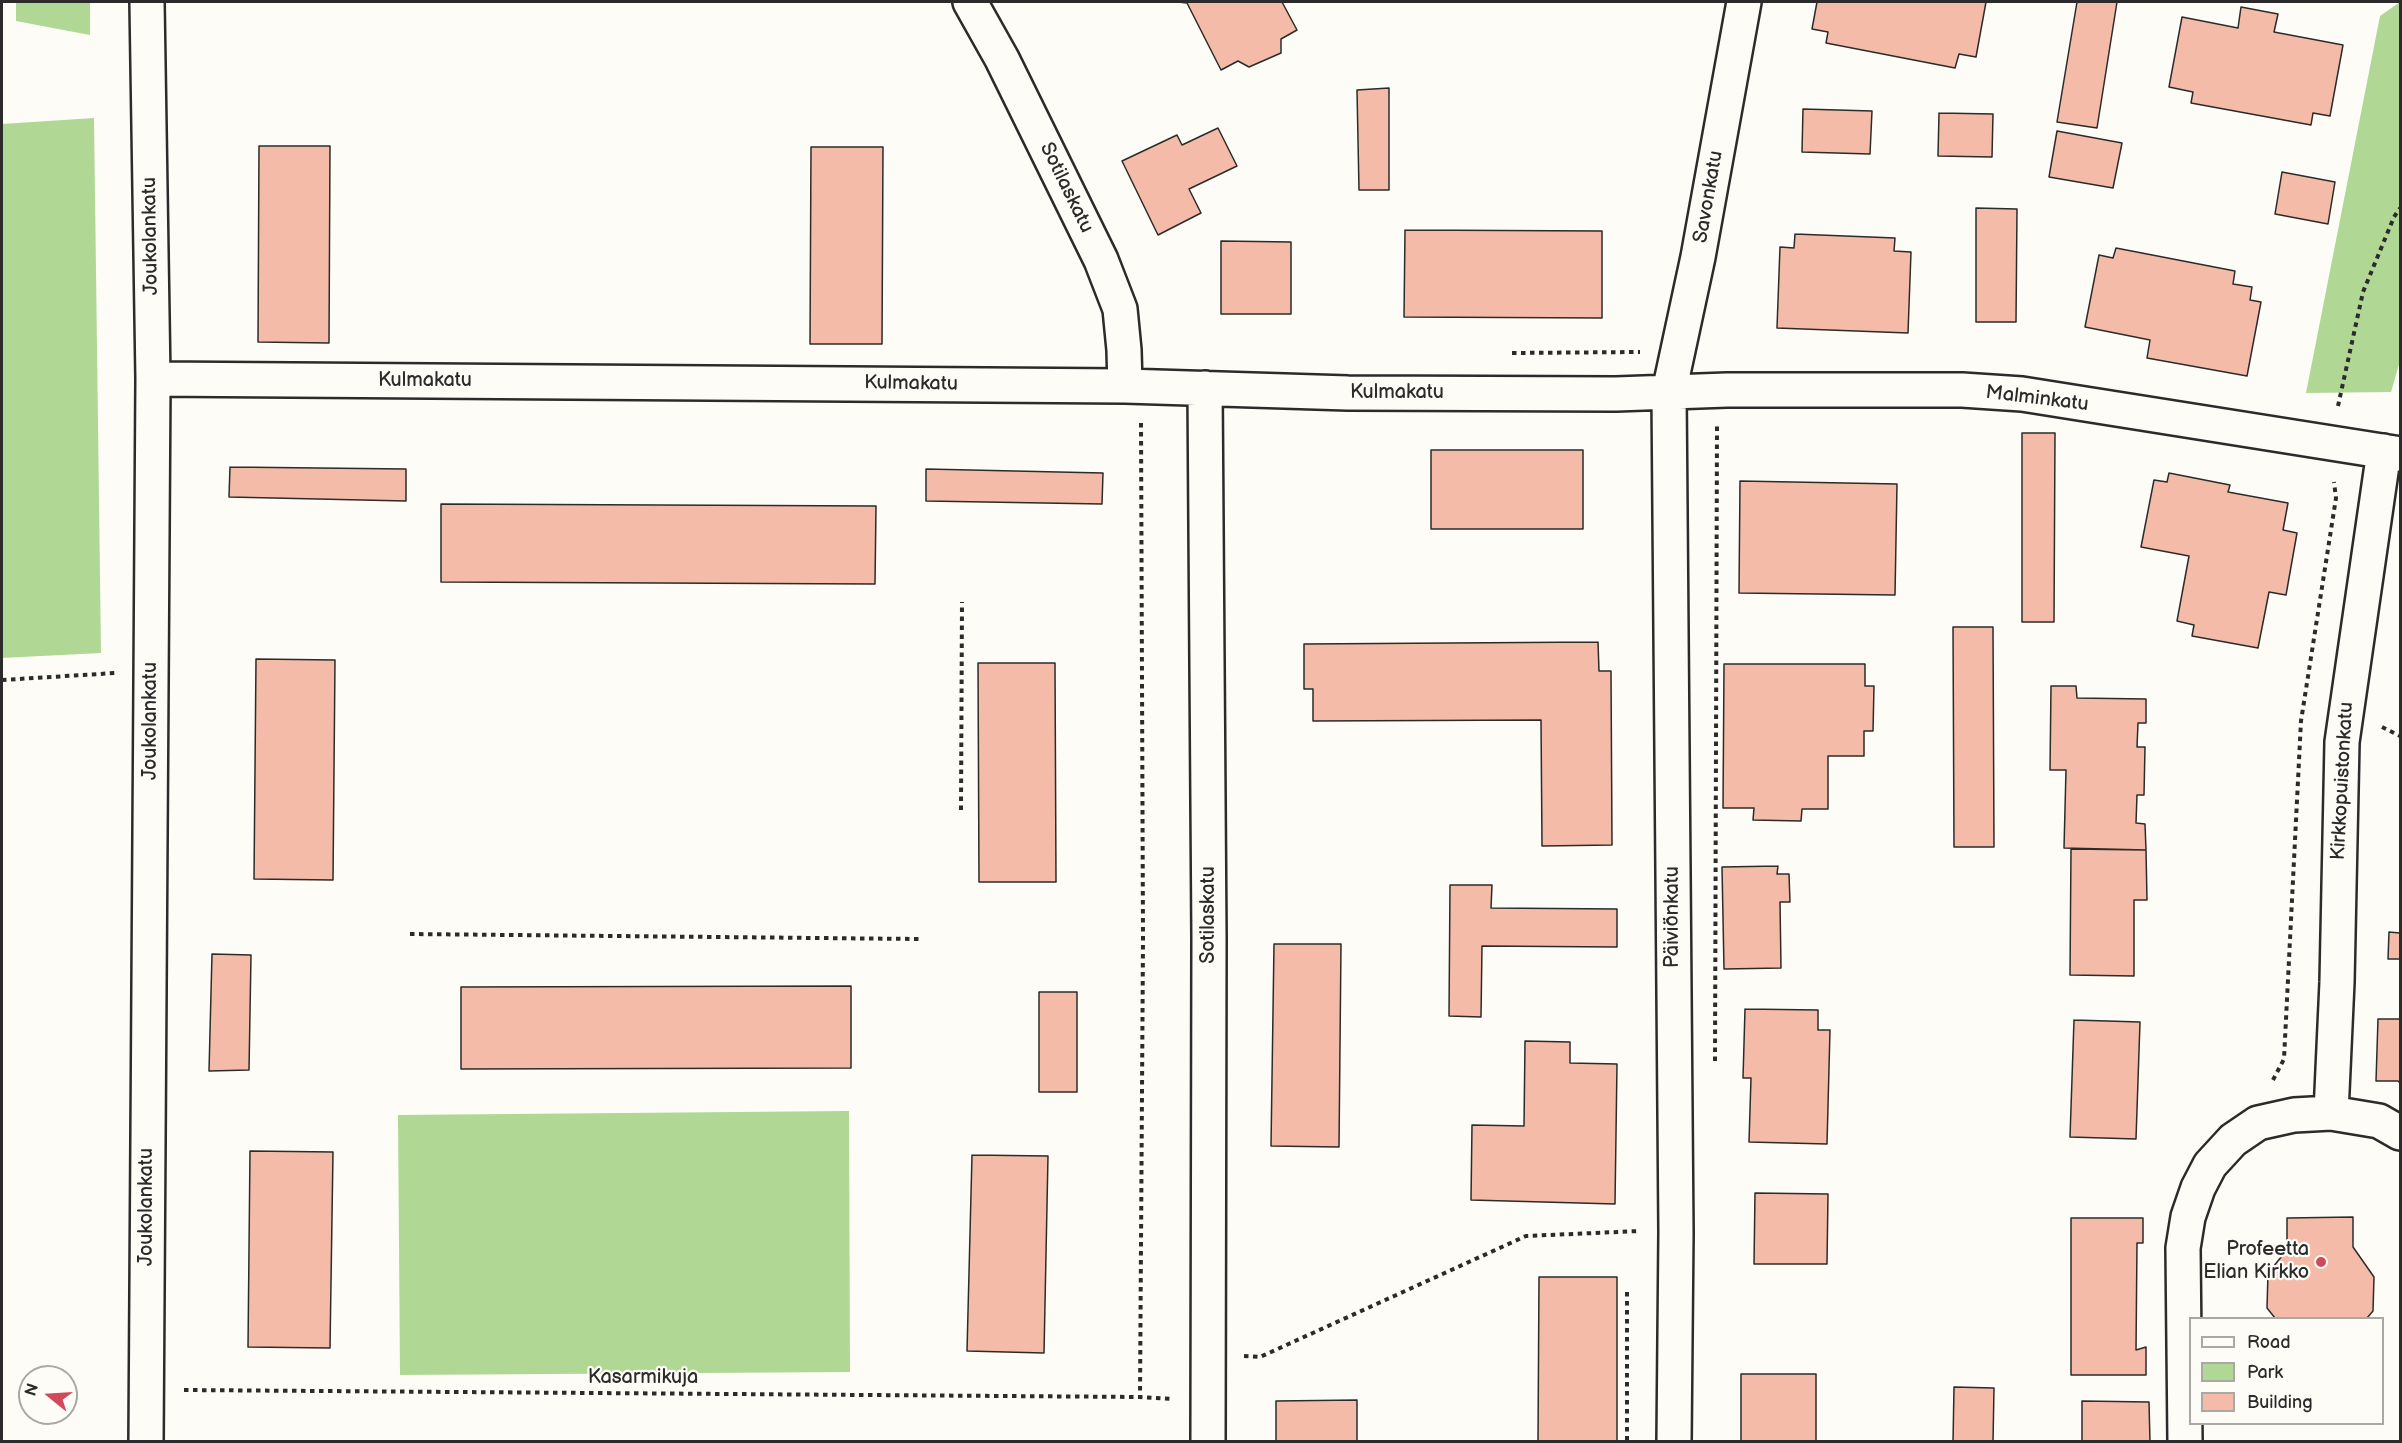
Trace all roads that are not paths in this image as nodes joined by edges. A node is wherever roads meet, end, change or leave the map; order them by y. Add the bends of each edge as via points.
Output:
1 (147, 2) edge
2 (970, 2) edge
3 (1744, 2) edge
4 (153, 379) junction
5 (1125, 386) junction
6 (1205, 388) junction
7 (1669, 392) junction
8 (2392, 453) edge
9 (2331, 1113) junction
10 (2400, 1133) edge
11 (146, 1442) edge
12 (1208, 1442) edge
13 (1674, 1442) edge
14 (2185, 1442) edge

1 - 4 street, Joukolankatu
2 - 5 street, Sotilaskatu via 1101,260 1120,309
3 - 7 street, Savonkatu
4 - 5 street, Kulmakatu
4 - 11 street, Joukolankatu
5 - 6 street, Kulmakatu
6 - 7 street, Kulmakatu via 1359,393
6 - 12 street, Sotilaskatu
7 - 8 street, Malminkatu via 1962,390 2022,394
7 - 13 street, Päiviönkatu
8 - 9 street, Kirkkopuistonkatu via 2343,725
9 - 10 street via 2379,1121
9 - 14 street via 2294,1115 2258,1123 2232,1140 2210,1165 2198,1188 2183,1248

